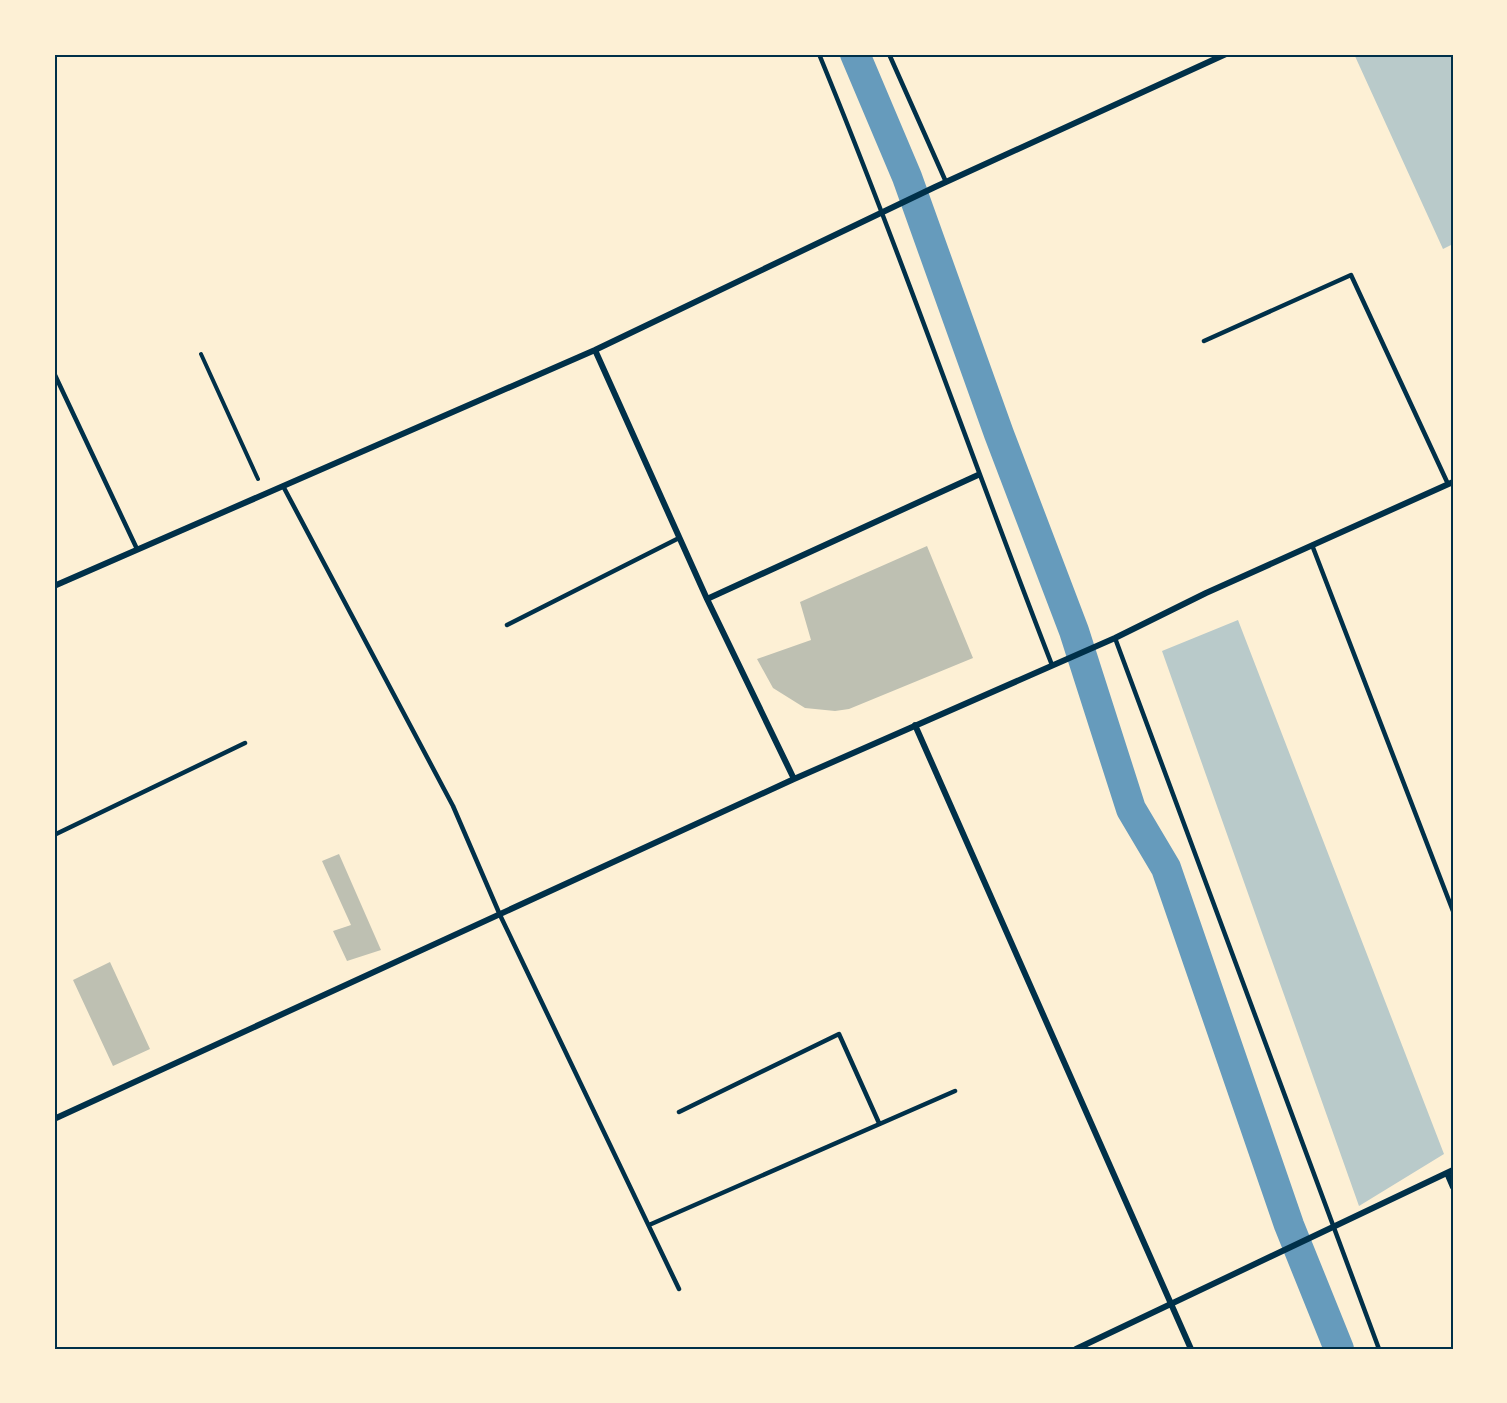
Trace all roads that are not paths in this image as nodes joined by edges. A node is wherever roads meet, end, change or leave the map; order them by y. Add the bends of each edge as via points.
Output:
1 (819, 54) edge
2 (889, 54) edge
3 (1226, 54) edge
4 (946, 182) junction
5 (884, 211) junction
6 (1204, 341) dead end
7 (595, 350) junction
8 (54, 373) edge
9 (978, 475) junction
10 (1451, 483) edge
11 (283, 486) junction
12 (679, 538) junction
13 (1312, 545) junction
14 (137, 549) junction
15 (54, 586) edge
16 (707, 599) junction
17 (507, 625) dead end
18 (1115, 638) junction
19 (1052, 665) junction
20 (915, 725) junction
21 (245, 743) dead end
22 (794, 779) junction
23 (54, 835) edge
24 (1453, 911) edge
25 (500, 915) junction
26 (955, 1091) dead end
27 (679, 1112) dead end
28 (54, 1119) edge
29 (879, 1124) junction
30 (1450, 1172) edge
31 (1453, 1186) edge
32 (649, 1225) junction
33 (1334, 1226) junction
34 (679, 1289) dead end
35 (1171, 1302) junction
36 (1076, 1349) edge
37 (1191, 1349) edge
38 (1379, 1349) edge

1 - 5 lane
2 - 4 lane
3 - 4 street
4 - 5 street
5 - 7 street
5 - 9 lane
6 - 10 lane via 1351,275
7 - 11 street
7 - 12 street
8 - 14 lane
9 - 16 street
9 - 19 lane
10 - 13 street
11 - 14 street
11 - 25 lane via 453,806
12 - 16 street
12 - 17 lane
13 - 18 street
13 - 24 lane
14 - 15 street
16 - 22 street
18 - 19 street
18 - 33 lane
19 - 20 street
20 - 22 street
20 - 35 street
21 - 23 lane
22 - 25 street
25 - 28 street
25 - 32 lane
26 - 29 lane
27 - 29 lane via 839,1034
29 - 32 lane
30 - 31 street
30 - 33 street
32 - 34 lane
33 - 35 street
33 - 38 lane
35 - 36 street
35 - 37 street

